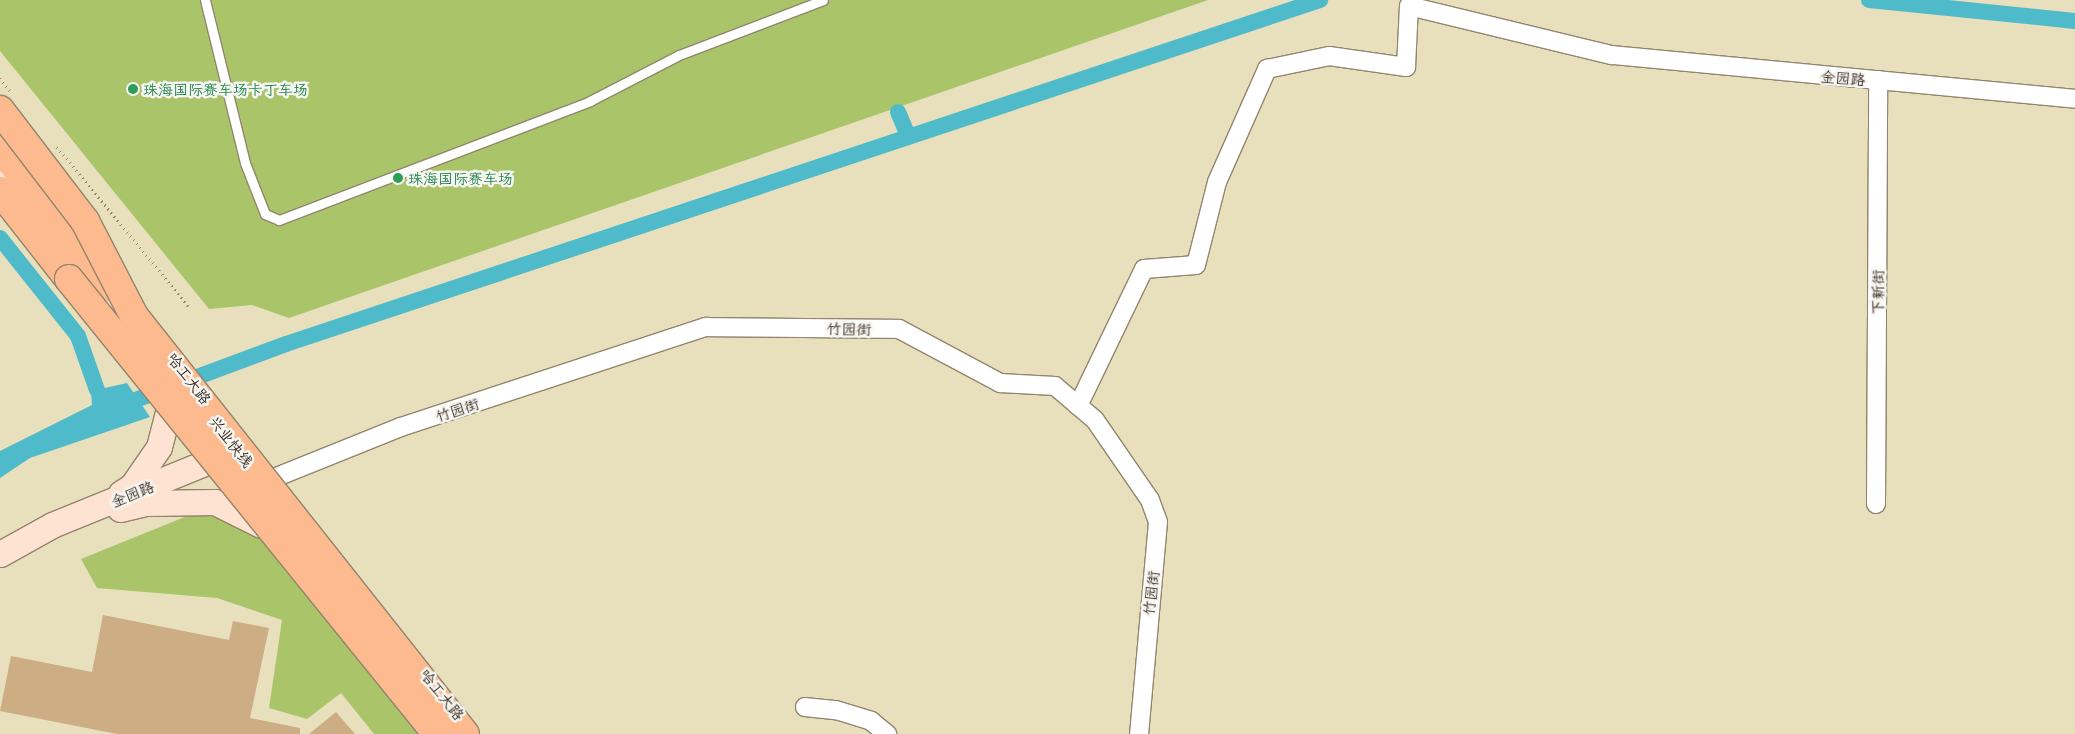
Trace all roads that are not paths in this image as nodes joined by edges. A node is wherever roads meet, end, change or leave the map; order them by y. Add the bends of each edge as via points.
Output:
1 (205, 0) edge
2 (823, 0) edge
3 (1878, 80) junction
4 (2075, 99) edge
5 (6, 102) edge
6 (0, 136) edge
7 (0, 148) edge
8 (0, 170) edge
9 (0, 191) edge
10 (134, 316) junction
11 (158, 353) junction
12 (1078, 406) junction
13 (169, 408) junction
14 (210, 461) junction
15 (269, 480) junction
16 (1876, 504) dead end
17 (97, 507) junction
18 (52, 525) junction
19 (261, 526) junction
20 (0, 554) edge
21 (805, 707) dead end
22 (427, 734) edge
23 (437, 734) edge
24 (465, 734) edge
25 (476, 734) edge
26 (887, 734) edge
27 (1139, 734) edge

1 - 2 lane via 246,163 265,214 279,220 590,101 679,55
3 - 4 street, 金园路
3 - 12 street, 金园路 via 1612,55 1409,6 1406,67 1329,56 1267,69 1217,182 1196,265 1144,269
3 - 16 street, 下新街
5 - 10 main road, bridge via 80,213
6 - 11 street, 哈工大路
7 - 10 main road, 兴业快线, bridge
8 - 11 street, 哈工大路
9 - 23 main road, 兴业快线, bridge
10 - 24 main road, 兴业快线, bridge
11 - 13 street, 哈工大路, bridge
11 - 15 street, 哈工大路 via 203,395
12 - 15 street, 竹园街 via 1055,386 1000,383 899,329 706,327 401,427
12 - 27 street, 竹园街 via 1095,420 1150,500 1158,522
13 - 14 street, 哈工大路
13 - 17 street via 159,447 132,486
14 - 15 street
14 - 17 street, 金园路
14 - 19 street, 哈工大路
15 - 25 street, 哈工大路
17 - 18 street, 金园路
18 - 19 street via 145,503 215,502
18 - 20 street, 金园路
19 - 22 street, 哈工大路
21 - 26 street via 862,718

